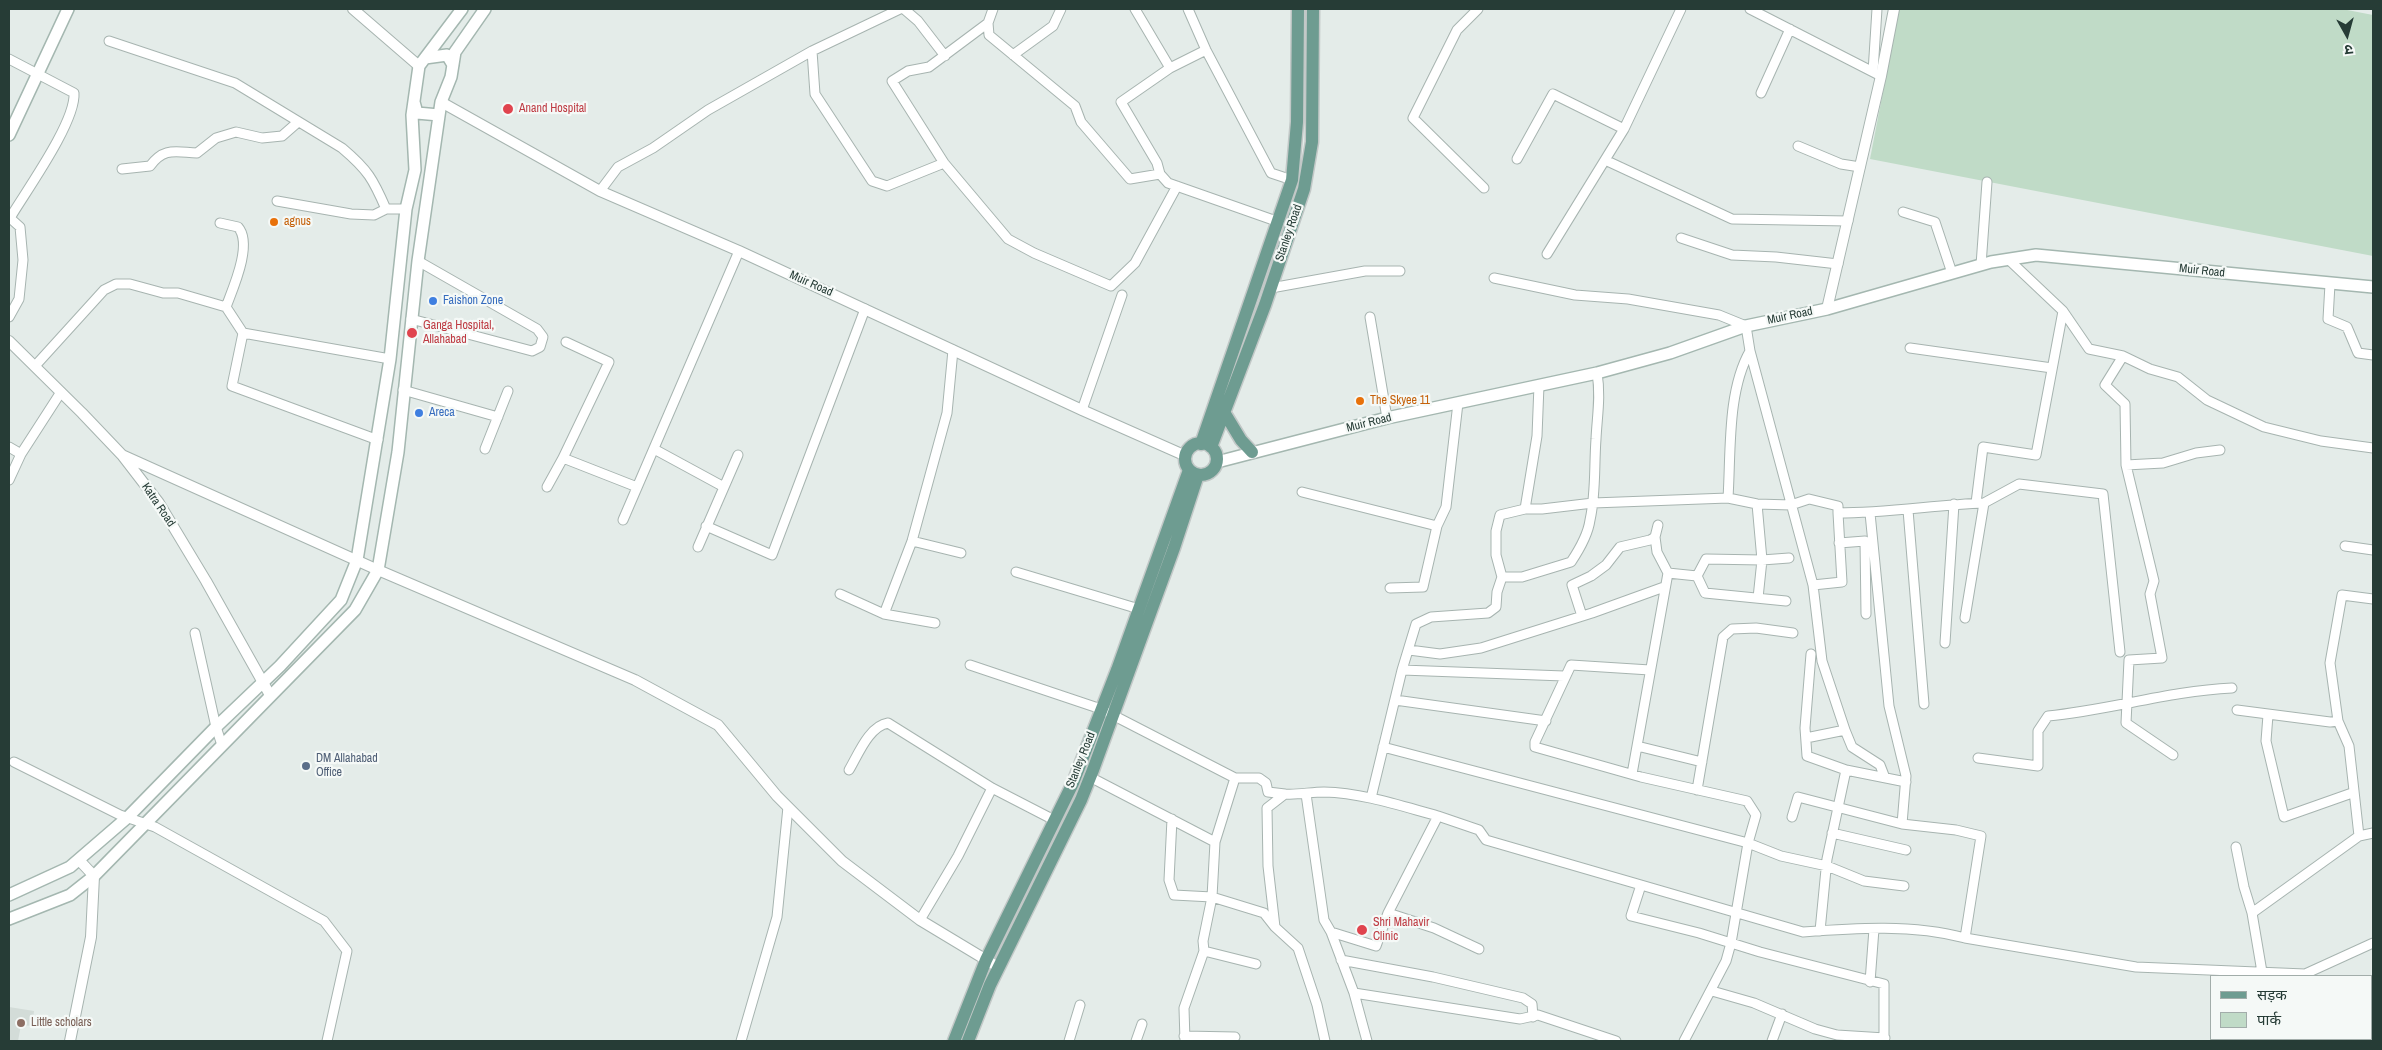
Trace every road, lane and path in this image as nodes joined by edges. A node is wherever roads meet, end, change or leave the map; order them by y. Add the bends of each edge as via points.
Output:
1 (68, 9) edge
2 (353, 9) edge
3 (462, 9) edge
4 (485, 9) edge
5 (900, 9) edge
6 (904, 9) edge
7 (993, 9) edge
8 (1061, 9) edge
9 (1135, 9) edge
10 (1188, 9) edge
11 (1298, 9) edge
12 (1313, 9) edge
13 (1478, 9) edge
14 (1681, 9) edge
15 (1750, 9) edge
16 (1877, 9) edge
17 (1894, 9) edge
18 (988, 23) junction
19 (1790, 29) junction
20 (109, 41) dead end
21 (1206, 50) junction
22 (812, 52) junction
23 (1013, 55) junction
24 (945, 56) junction
25 (9, 59) edge
26 (422, 62) junction
27 (453, 65) junction
28 (1170, 68) junction
29 (39, 74) junction
30 (1877, 74) junction
31 (1761, 93) dead end
32 (414, 102) junction
33 (441, 102) junction
34 (439, 115) junction
35 (298, 122) junction
36 (1624, 129) junction
37 (9, 135) edge
38 (1798, 146) dead end
39 (1518, 159) dead end
40 (1605, 160) junction
41 (944, 163) junction
42 (1860, 167) junction
43 (122, 169) dead end
44 (1160, 174) junction
45 (1292, 180) junction
46 (1987, 182) dead end
47 (1177, 186) junction
48 (1484, 188) dead end
49 (600, 191) junction
50 (277, 201) dead end
51 (386, 209) junction
52 (406, 209) junction
53 (1902, 212) dead end
54 (1848, 221) junction
55 (1279, 222) junction
56 (220, 223) dead end
57 (1681, 238) dead end
58 (739, 251) junction
59 (1547, 254) dead end
60 (2008, 259) junction
61 (418, 261) junction
62 (1838, 264) junction
63 (1981, 265) junction
64 (1400, 271) dead end
65 (1952, 273) junction
66 (1494, 278) dead end
67 (2330, 284) junction
68 (2373, 287) edge
69 (1271, 288) junction
70 (1122, 295) dead end
71 (226, 307) junction
72 (1827, 308) junction
73 (865, 309) junction
74 (2063, 311) junction
75 (9, 317) edge
76 (1370, 317) dead end
77 (412, 319) junction
78 (1746, 326) junction
79 (243, 333) junction
80 (9, 341) edge
81 (566, 342) dead end
82 (1910, 348) dead end
83 (953, 350) junction
84 (1750, 351) junction
85 (2373, 355) edge
86 (2123, 356) junction
87 (390, 359) junction
88 (35, 366) junction
89 (2052, 368) junction
90 (1597, 373) junction
91 (1540, 385) junction
92 (404, 390) junction
93 (508, 391) dead end
94 (61, 392) junction
95 (1458, 403) junction
96 (1082, 410) junction
97 (1224, 412) junction
98 (498, 417) junction
99 (1387, 418) junction
100 (378, 440) junction
101 (1206, 445) junction
102 (9, 447) edge
103 (2373, 448) edge
104 (485, 449) dead end
105 (654, 449) junction
106 (2220, 450) dead end
107 (1252, 452) junction
108 (20, 454) junction
109 (122, 455) junction
110 (738, 455) dead end
111 (1186, 456) junction
112 (563, 458) junction
113 (1216, 462) junction
114 (2126, 465) junction
115 (1194, 472) junction
116 (9, 480) edge
117 (547, 487) dead end
118 (637, 487) junction
119 (724, 487) junction
120 (1302, 492) dead end
121 (1728, 498) junction
122 (1593, 503) junction
123 (1980, 503) junction
124 (1757, 504) junction
125 (1954, 504) junction
126 (1792, 505) junction
127 (1525, 509) junction
128 (1908, 510) junction
129 (1838, 513) junction
130 (1870, 513) junction
131 (623, 520) dead end
132 (1658, 524) dead end
133 (706, 526) junction
134 (1438, 526) junction
135 (1655, 537) junction
136 (912, 541) junction
137 (1839, 542) junction
138 (2345, 546) dead end
139 (698, 547) dead end
140 (2373, 550) edge
141 (962, 553) dead end
142 (1789, 558) dead end
143 (357, 560) junction
144 (1762, 560) junction
145 (378, 570) junction
146 (1016, 572) dead end
147 (1668, 573) junction
148 (1697, 576) junction
149 (1502, 577) junction
150 (1814, 585) junction
151 (1664, 587) junction
152 (1390, 588) dead end
153 (840, 594) dead end
154 (1758, 598) junction
155 (2373, 599) edge
156 (1786, 601) dead end
157 (1139, 610) junction
158 (884, 614) junction
159 (1866, 614) dead end
160 (1582, 616) junction
161 (1965, 618) dead end
162 (935, 623) dead end
163 (195, 633) dead end
164 (1793, 633) dead end
165 (1945, 643) dead end
166 (1409, 650) junction
167 (2120, 652) dead end
168 (1810, 654) dead end
169 (970, 665) dead end
170 (1402, 670) junction
171 (1650, 670) junction
172 (1564, 676) junction
173 (263, 682) junction
174 (2232, 688) dead end
175 (270, 695) junction
176 (1395, 700) junction
177 (2127, 702) junction
178 (1924, 704) dead end
179 (2237, 710) dead end
180 (1107, 712) junction
181 (2268, 714) junction
182 (1546, 720) junction
183 (2338, 721) junction
184 (216, 727) junction
185 (1845, 730) junction
186 (1806, 738) junction
187 (222, 745) junction
188 (1637, 746) junction
189 (1384, 747) junction
190 (2173, 755) dead end
191 (1978, 758) dead end
192 (14, 762) dead end
193 (1702, 762) junction
194 (849, 770) dead end
195 (1846, 770) junction
196 (1632, 774) junction
197 (1090, 777) junction
198 (1235, 778) junction
199 (1885, 778) junction
200 (1906, 782) junction
201 (992, 788) junction
202 (1698, 790) junction
203 (2352, 793) junction
204 (1285, 794) junction
205 (1306, 794) junction
206 (1371, 798) junction
207 (788, 807) junction
208 (1837, 807) junction
209 (1438, 816) junction
210 (1792, 817) dead end
211 (128, 818) junction
212 (1172, 819) junction
213 (1054, 820) junction
214 (145, 823) junction
215 (1902, 824) junction
216 (2373, 832) edge
217 (1832, 833) junction
218 (2359, 836) junction
219 (1215, 842) junction
220 (1748, 843) junction
221 (2236, 847) dead end
222 (1906, 850) dead end
223 (79, 860) junction
224 (1826, 866) junction
225 (94, 876) junction
226 (1641, 885) junction
227 (1904, 886) dead end
228 (9, 895) edge
229 (1212, 897) junction
230 (1735, 912) junction
231 (1388, 913) junction
232 (2252, 913) junction
233 (9, 919) edge
234 (920, 920) junction
235 (1274, 927) junction
236 (1874, 929) junction
237 (1820, 931) junction
238 (1331, 932) junction
239 (1965, 938) junction
240 (1731, 943) junction
241 (2373, 943) edge
242 (1479, 949) dead end
243 (1204, 951) junction
244 (986, 960) junction
245 (1341, 960) junction
246 (1256, 964) dead end
247 (998, 967) junction
248 (2262, 972) junction
249 (1870, 982) junction
250 (1712, 990) junction
251 (1354, 993) junction
252 (1080, 1005) dead end
253 (1782, 1014) junction
254 (1533, 1017) junction
255 (1142, 1024) dead end
256 (1235, 1037) dead end
257 (1185, 1039) edge
258 (744, 1040) edge
259 (1070, 1040) edge
260 (1884, 1040) edge
261 (70, 1041) edge
262 (327, 1041) edge
263 (954, 1041) edge
264 (968, 1041) edge
265 (1081, 1041) edge
266 (1136, 1041) edge
267 (1325, 1041) edge
268 (1367, 1041) edge
269 (1616, 1041) edge
270 (1684, 1041) edge
271 (1772, 1041) edge

1 - 29 main road
2 - 26 street
3 - 26 main road
4 - 27 main road via 455,52
5 - 22 street
6 - 24 street via 918,21
7 - 18 street
8 - 23 street via 1053,26
9 - 28 street
10 - 21 street
11 - 45 main road, Stanley Road via 1297,122
12 - 69 main road, Stanley Road via 1313,110 1308,173
13 - 48 street via 1457,30 1413,118
14 - 36 street
15 - 19 street
16 - 30 street
17 - 30 street
18 - 23 street via 988,35
18 - 24 street
19 - 30 street
19 - 31 street
20 - 35 street via 235,83
21 - 28 street
21 - 45 street via 1272,173
22 - 41 street via 815,94 872,181 887,186
22 - 49 street via 708,110 653,148 618,167
23 - 44 street via 1075,106 1081,122 1130,178
24 - 41 street via 929,67 908,71 892,81
25 - 29 street
26 - 27 main road via 447,55
26 - 32 main road
27 - 33 main road
28 - 44 street via 1121,102
29 - 37 main road
29 - 75 street via 74,93 74,102 57,142 10,218 20,226 24,260 19,299
30 - 42 street
32 - 34 main road via 417,113
32 - 52 main road via 415,170
33 - 34 main road
33 - 49 street, Muir Road
34 - 61 main road
35 - 43 street via 282,136 262,138 236,132 216,138 197,153 169,151 157,156 150,166
35 - 51 street via 355,159 372,177
36 - 39 street via 1553,94
36 - 40 street
38 - 42 street via 1841,164
40 - 54 street via 1732,219
40 - 59 street
41 - 47 street via 1008,240 1111,286 1135,263
42 - 54 street
44 - 47 street via 1168,183
45 - 55 main road, Stanley Road
46 - 63 street
47 - 55 street
49 - 58 street, Muir Road
50 - 51 street via 351,214 374,215
51 - 52 street
52 - 87 main road
53 - 65 street via 1935,222
54 - 62 street
55 - 101 main road, Stanley Road
56 - 71 street via 238,227 244,238 238,271
57 - 62 street via 1732,256
58 - 73 street, Muir Road
58 - 105 street
60 - 63 main road, Muir Road
60 - 67 main road, Muir Road via 2036,255
60 - 74 street
61 - 77 main road
61 - 77 street via 537,329 543,337 540,347 532,351
62 - 72 street
63 - 65 main road, Muir Road
64 - 69 street via 1365,271
65 - 72 main road, Muir Road
66 - 78 street via 1575,295 1719,315
67 - 68 main road, Muir Road
67 - 85 street via 2328,319 2346,327 2358,353
69 - 97 main road, Stanley Road
70 - 96 street
71 - 79 street
71 - 88 street via 178,293 116,284 104,290
72 - 78 main road, Muir Road
73 - 83 street, Muir Road
73 - 133 street via 772,555
74 - 86 street via 2089,349
74 - 89 street
76 - 99 street
77 - 92 main road
78 - 84 street
78 - 90 main road, Muir Road via 1670,353
79 - 87 street
79 - 100 street via 232,386
80 - 88 street, Katra Road
81 - 112 street via 609,362
82 - 89 street
83 - 96 street, Muir Road
83 - 136 street via 947,413
84 - 121 street via 1741,367 1735,402
84 - 126 street
86 - 103 street via 2150,369 2178,376 2207,400 2264,427 2321,441
86 - 114 street via 2105,385 2126,404
87 - 100 main road
88 - 94 street, Katra Road
89 - 123 street via 2036,455 1983,447
90 - 91 main road, Muir Road
90 - 122 street via 1599,416
91 - 95 main road, Muir Road
91 - 127 street
92 - 98 street
92 - 145 main road via 398,452
93 - 98 street
94 - 108 street
94 - 109 street, Katra Road
95 - 99 main road, Muir Road
95 - 134 street via 1446,507
96 - 111 street, Muir Road
97 - 101 main road, Stanley Road
97 - 107 main road
98 - 104 street
99 - 107 main road, Muir Road
100 - 143 main road
101 - 111 main road via 1191,447
101 - 113 main road via 1216,456
102 - 108 street
105 - 118 street
105 - 119 street
106 - 114 street via 2163,463
107 - 113 main road, Muir Road
108 - 116 street
109 - 143 street
109 - 173 street, Katra Road via 158,503
110 - 119 street
111 - 115 main road via 1185,461
112 - 117 street
112 - 118 street
113 - 115 main road via 1212,470
114 - 177 street via 2154,581 2150,594 2162,658 2129,660
115 - 157 main road, Stanley Road
115 - 180 main road, Stanley Road via 1174,548
118 - 131 street
119 - 133 street
120 - 134 street
121 - 122 street
121 - 124 street
122 - 127 street
122 - 149 street via 1590,522 1571,562 1522,577
123 - 125 street
123 - 161 street
123 - 167 street via 2020,484 2103,494
124 - 126 street
124 - 144 street
125 - 128 street
125 - 165 street
126 - 129 street via 1809,499 1830,502 1838,506
126 - 150 street
127 - 149 street via 1500,515 1496,555
128 - 130 street
128 - 178 street
129 - 130 street
129 - 137 street
130 - 200 street via 1889,706
132 - 135 street
133 - 139 street
134 - 152 street via 1423,587
135 - 147 street via 1657,552
135 - 160 street via 1620,547 1606,565 1572,585
136 - 141 street
136 - 158 street
137 - 150 street via 1842,582
137 - 159 street via 1865,541
138 - 140 street
142 - 144 street
143 - 145 street
143 - 173 main road via 342,600
144 - 148 street via 1706,559
144 - 154 street
145 - 175 main road via 354,610
145 - 207 street via 635,680 718,725
146 - 157 street
147 - 148 street
147 - 151 street
148 - 154 street via 1705,593
149 - 166 street via 1496,607 1488,613 1431,617 1416,624
150 - 185 street via 1822,661
151 - 160 street
151 - 171 street
153 - 158 street
154 - 156 street
155 - 183 street via 2342,595 2330,663
157 - 180 main road, Stanley Road
158 - 162 street
160 - 166 street via 1481,648 1440,654
163 - 184 street
164 - 193 street via 1756,628 1732,629 1723,637
166 - 170 street
168 - 186 street
169 - 180 street
170 - 172 street
170 - 176 street
171 - 172 street via 1571,665
171 - 188 street
172 - 182 street
173 - 175 street, Katra Road
173 - 184 main road
174 - 177 street
175 - 187 main road
176 - 182 street
176 - 189 street
177 - 190 street via 2126,723
177 - 191 street via 2085,712 2048,716 2038,731 2038,766
179 - 181 street
180 - 197 main road, Stanley Road
180 - 198 street
180 - 213 main road, Stanley Road
181 - 183 street
181 - 203 street via 2266,741 2284,817
182 - 196 street via 1535,748
183 - 203 street via 2349,746
184 - 187 street
184 - 211 main road
185 - 186 street
185 - 199 street via 1852,746 1880,765
186 - 195 street via 1806,756
187 - 214 main road
188 - 193 street
188 - 196 street
189 - 206 street
189 - 220 street
192 - 211 street
193 - 202 street
194 - 201 street via 874,731 882,724 888,724
195 - 199 street
195 - 208 street
196 - 202 street
197 - 212 street
197 - 247 main road, Stanley Road
198 - 204 street via 1259,778 1266,783 1268,792
198 - 219 street
199 - 200 street
200 - 215 street
201 - 213 street
201 - 234 street via 958,856
202 - 220 street via 1747,801 1756,816
203 - 218 street
204 - 205 street
204 - 235 street via 1267,808
205 - 206 street via 1323,792
205 - 238 street via 1324,920
206 - 209 street
207 - 234 street via 842,861
207 - 258 street via 777,917
208 - 210 street via 1798,797
208 - 215 street
208 - 217 street
209 - 226 street via 1479,830 1486,840
209 - 231 street
211 - 214 street
211 - 223 main road
212 - 219 street
212 - 229 street via 1169,880 1174,895
213 - 244 main road, Stanley Road
214 - 225 main road
214 - 262 street via 324,921 347,951
215 - 239 street via 1981,836
216 - 218 street
217 - 222 street
217 - 224 street
218 - 232 street
219 - 229 street
220 - 224 street via 1781,856
220 - 230 street
221 - 232 street
223 - 225 street
223 - 228 main road
224 - 227 street via 1864,881
224 - 237 street
225 - 233 main road via 70,895
225 - 261 street via 91,937
226 - 230 street
226 - 240 street via 1631,916
229 - 235 street via 1264,913
229 - 243 street
230 - 237 street via 1803,932
230 - 240 street
231 - 238 street via 1376,946
231 - 242 street via 1434,928
232 - 248 street
234 - 244 street
235 - 267 street via 1298,948 1317,1004
236 - 237 street
236 - 239 street via 1941,932
236 - 249 street
238 - 245 street
239 - 248 street via 2136,967
240 - 249 street
240 - 250 street
241 - 248 street via 2305,974
243 - 246 street
243 - 257 street via 1184,1008
244 - 247 street
244 - 263 main road, Stanley Road
245 - 251 street
245 - 254 street via 1523,998 1532,1004
247 - 264 main road, Stanley Road
249 - 260 street via 1884,984
250 - 253 street
250 - 270 street
251 - 254 street via 1520,1019
251 - 268 street
252 - 259 street
253 - 260 street via 1837,1035
253 - 271 street
254 - 269 street via 1538,1015
255 - 266 street
256 - 257 street
259 - 265 street

